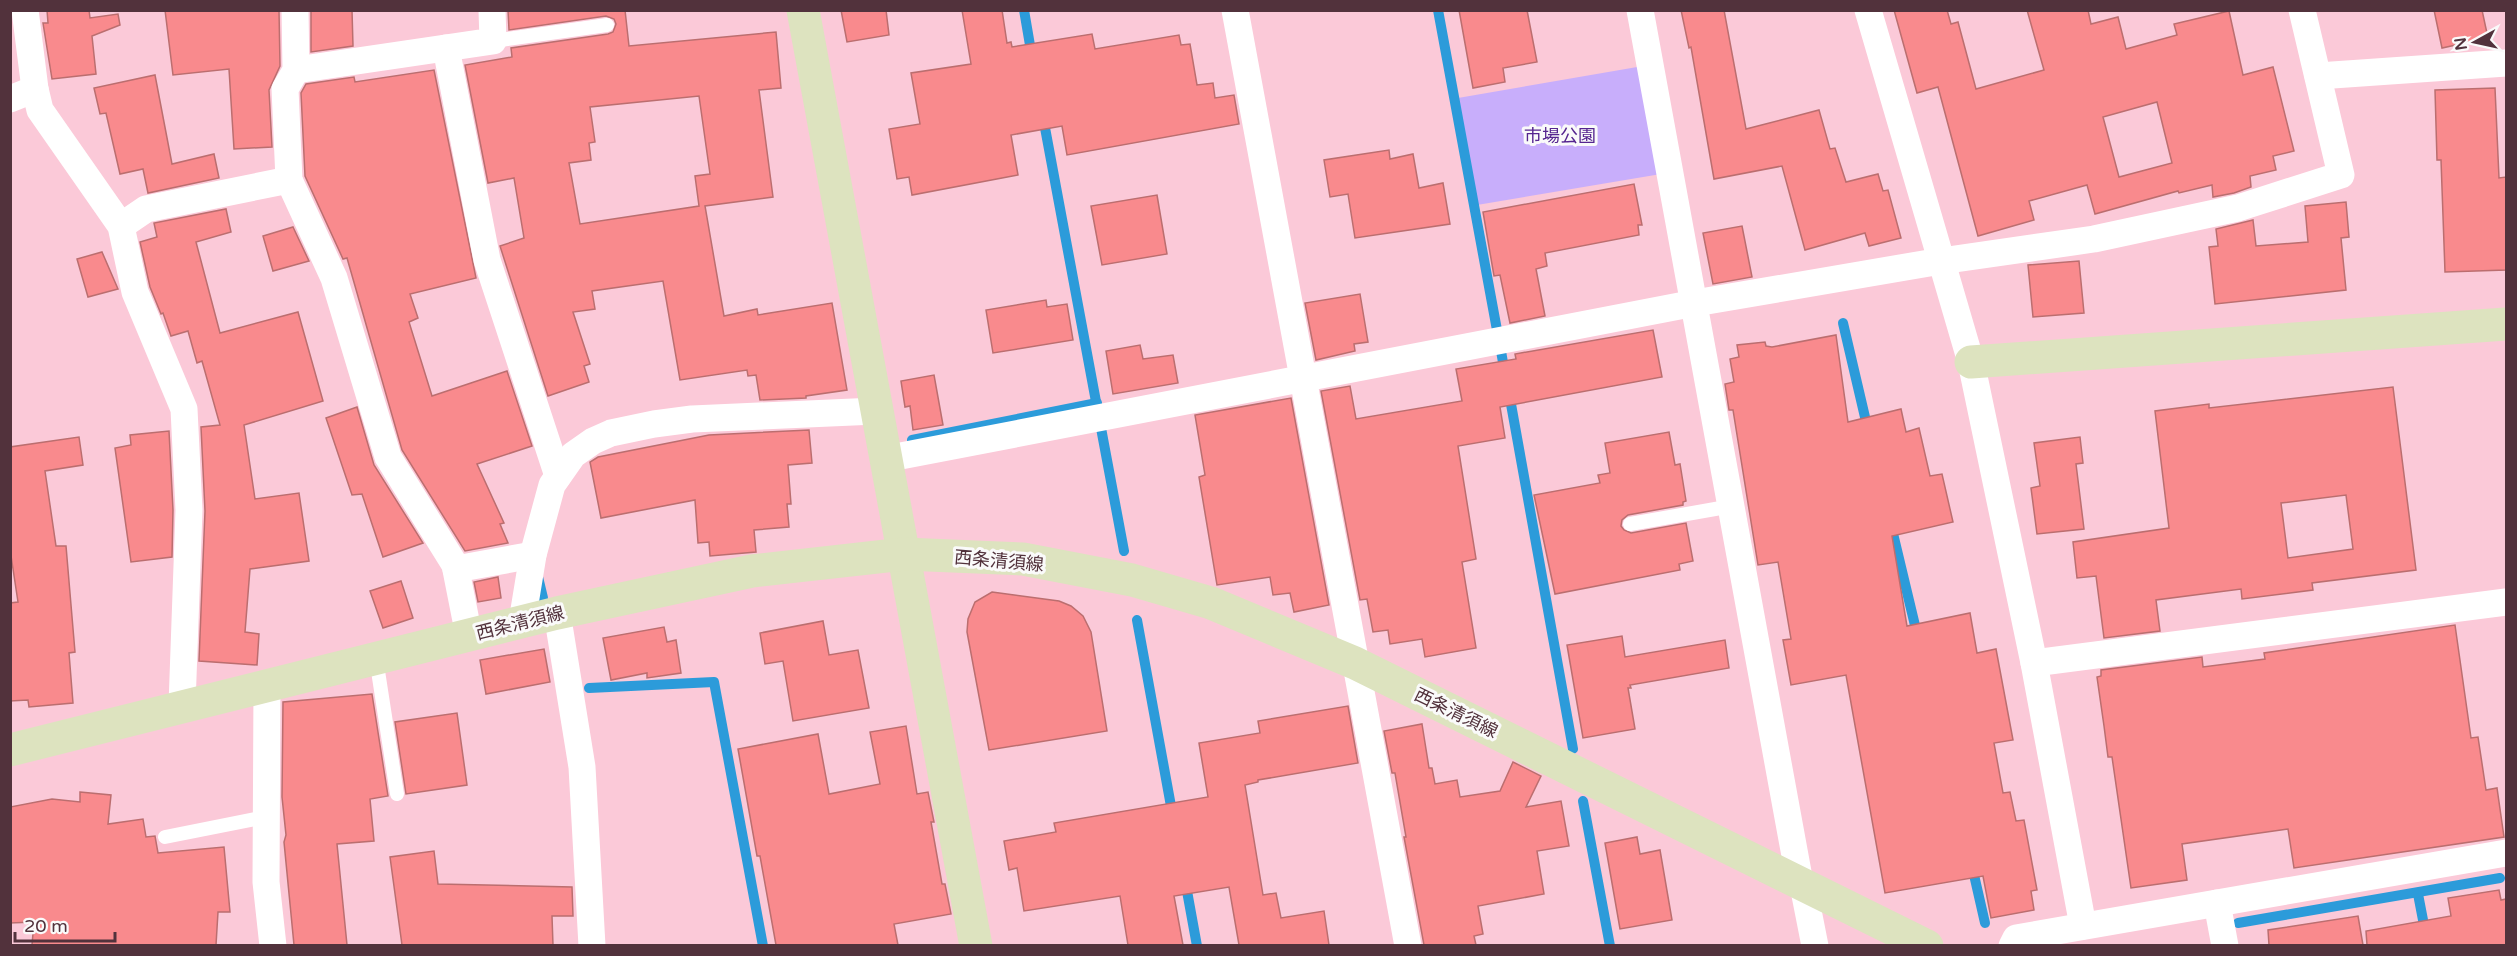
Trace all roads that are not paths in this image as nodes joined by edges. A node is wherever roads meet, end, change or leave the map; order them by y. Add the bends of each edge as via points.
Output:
1 (25, 10) edge
2 (295, 10) edge
3 (492, 10) edge
4 (803, 10) edge
5 (1235, 10) edge
6 (1640, 10) edge
7 (1868, 10) edge
8 (2302, 10) edge
9 (607, 25) dead end
10 (493, 41) junction
11 (446, 48) junction
12 (2506, 63) edge
13 (296, 70) junction
14 (2318, 76) junction
15 (23, 94) edge
16 (289, 180) junction
17 (120, 226) junction
18 (1941, 261) junction
19 (1695, 303) junction
20 (2506, 324) edge
21 (1971, 362) junction
22 (1302, 378) junction
23 (876, 411) junction
24 (885, 459) junction
25 (558, 476) junction
26 (1732, 506) junction
27 (1630, 524) dead end
28 (904, 554) junction
29 (532, 555) junction
30 (456, 569) junction
31 (2506, 602) edge
32 (557, 613) junction
33 (522, 622) junction
34 (469, 636) junction
35 (376, 658) junction
36 (1355, 663) junction
37 (2034, 663) junction
38 (267, 685) junction
39 (182, 705) junction
40 (10, 750) edge
41 (397, 794) dead end
42 (266, 817) junction
43 (165, 837) dead end
44 (2506, 854) edge
45 (1802, 884) junction
46 (2217, 903) junction
47 (2083, 926) junction
48 (273, 945) edge
49 (592, 945) edge
50 (976, 945) edge
51 (1408, 945) edge
52 (1815, 945) edge
53 (1927, 945) edge
54 (2012, 945) edge
55 (2225, 945) edge

1 - 15 street
2 - 13 street
3 - 10 street
4 - 23 main road
5 - 22 street
6 - 19 street
7 - 18 street
8 - 14 street
9 - 10 lane
10 - 11 street
11 - 13 street
11 - 25 street via 487,260
12 - 14 street
13 - 16 street via 285,89
14 - 18 street via 2341,175 2238,208 2094,239
15 - 17 street via 40,110
16 - 17 street via 146,209
16 - 30 street via 334,278 388,457
17 - 39 street via 135,292 184,409 189,510
18 - 19 street
18 - 21 street
19 - 22 street
19 - 26 street
20 - 21 main road
21 - 37 street
22 - 24 street
22 - 36 street
23 - 24 main road
23 - 25 street via 654,424 593,441 573,454
24 - 28 main road
25 - 29 street via 552,484
26 - 27 lane
26 - 45 street
28 - 32 main road, 西条清須線 via 752,572
28 - 36 main road, 西条清須線 via 1023,560 1132,580 1211,603
28 - 50 main road
29 - 30 street
29 - 33 street
30 - 34 street
31 - 37 street
32 - 33 main road, 西条清須線
32 - 49 street via 582,767
33 - 34 main road, 西条清須線
34 - 35 main road, 西条清須線
35 - 38 main road, 西条清須線
35 - 41 lane
36 - 45 main road, 西条清須線
36 - 51 street
37 - 47 street
38 - 39 main road, 西条清須線
38 - 42 street
39 - 40 main road, 西条清須線
42 - 43 lane
42 - 48 street via 266,882
44 - 46 street
45 - 52 street
45 - 53 main road, 西条清須線
46 - 47 street
46 - 55 street
47 - 54 street via 2016,938

